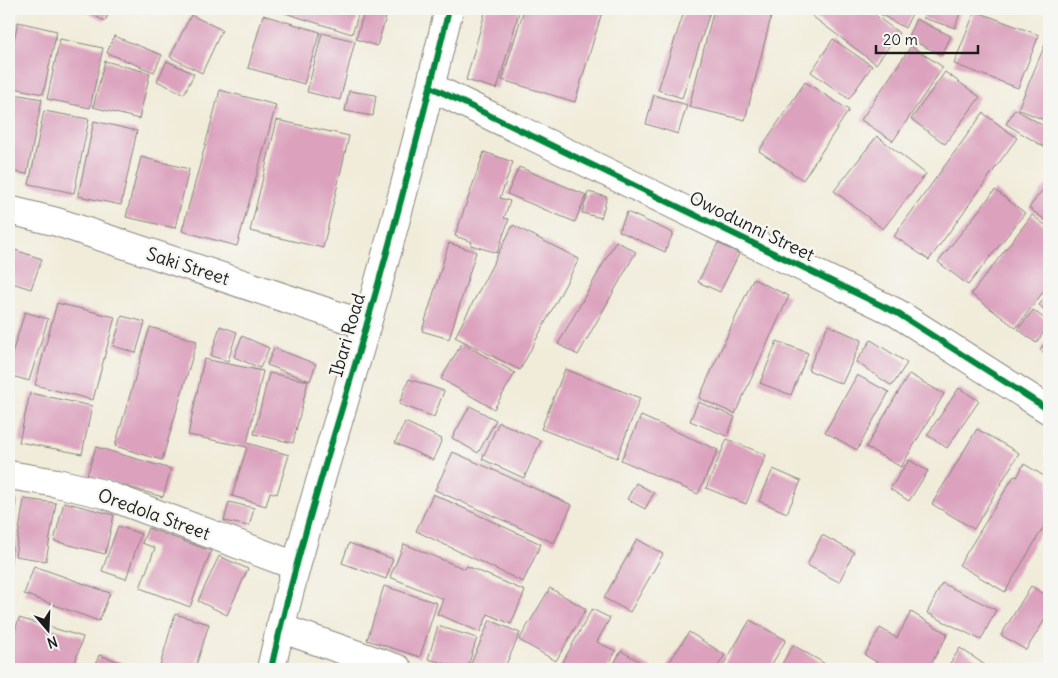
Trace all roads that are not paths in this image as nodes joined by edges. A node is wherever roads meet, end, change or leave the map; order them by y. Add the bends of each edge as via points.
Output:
1 (449, 9) edge
2 (431, 87) junction
3 (9, 210) edge
4 (366, 325) junction
5 (1049, 410) edge
6 (9, 475) edge
7 (296, 566) junction
8 (280, 628) junction
9 (270, 669) edge
10 (398, 669) edge

1 - 2 street, Ibari Road
2 - 4 street, Ibari Road
2 - 5 street, Owodunni Street via 897,314
3 - 4 street, Saki Street via 57,222
4 - 7 street, Ibari Road
6 - 7 street, Oredola Street via 104,494
7 - 8 street, Ibari Road
8 - 9 street, Ibari Road
8 - 10 street

